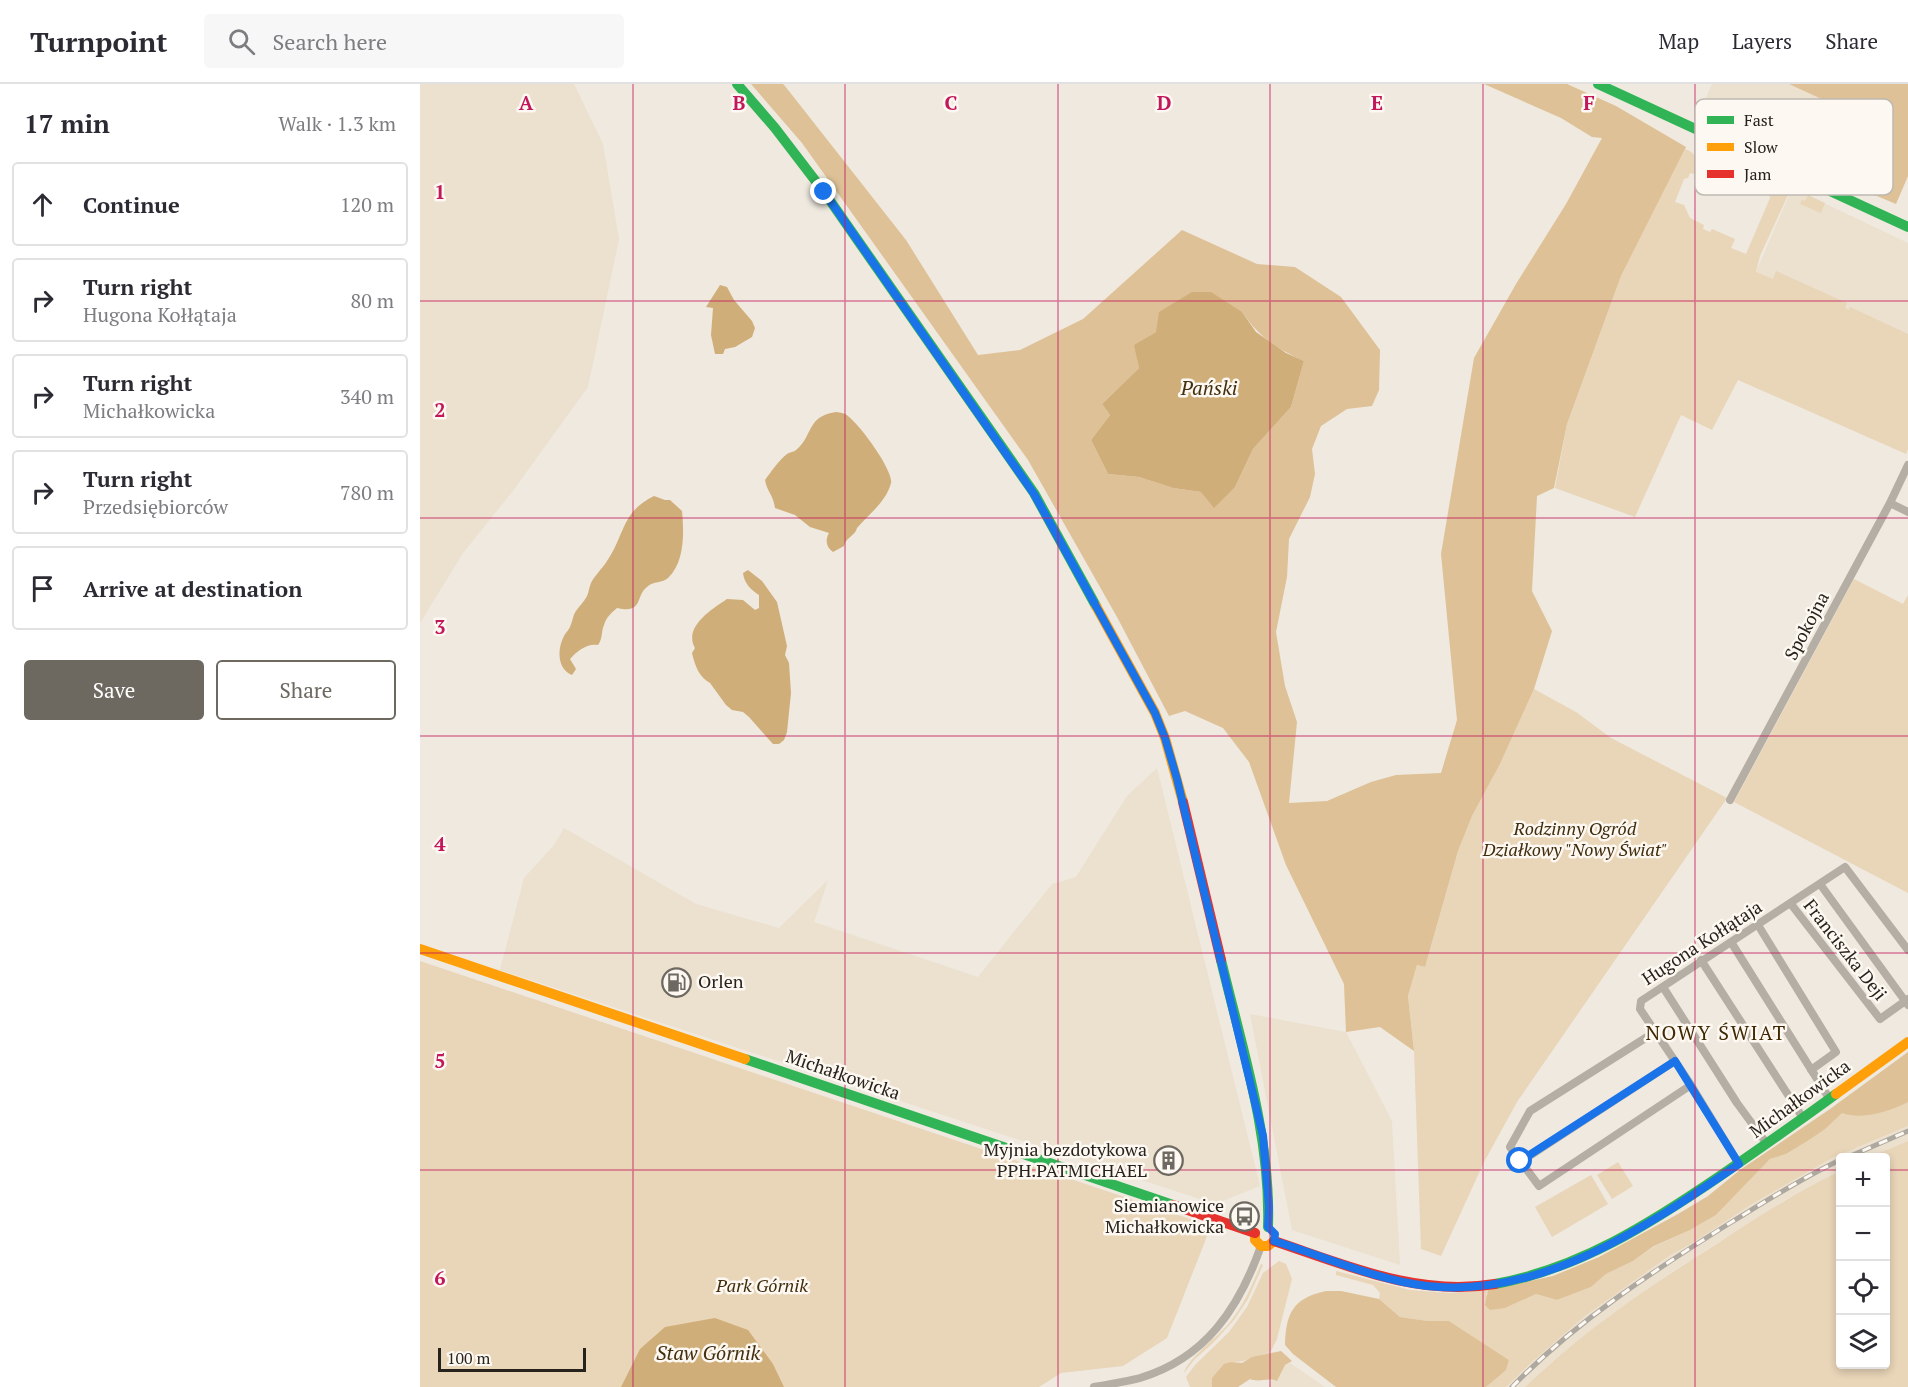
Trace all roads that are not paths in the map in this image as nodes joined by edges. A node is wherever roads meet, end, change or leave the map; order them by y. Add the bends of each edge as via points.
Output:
1 (737, 84) edge
2 (1598, 84) edge
3 (1695, 129) edge
4 (1839, 195) edge
5 (1908, 227) edge
6 (1908, 465) edge
7 (1890, 503) junction
8 (1908, 512) edge
9 (1730, 800) dead end
10 (1820, 885) junction
11 (1791, 904) junction
12 (1758, 925) junction
13 (1731, 942) junction
14 (420, 949) edge
15 (1908, 950) edge
16 (1701, 960) junction
17 (1663, 987) junction
18 (1907, 1002) edge
19 (1655, 1032) junction
20 (1908, 1042) edge
21 (1675, 1061) junction
22 (1811, 1070) junction
23 (1690, 1085) junction
24 (1829, 1098) junction
25 (1803, 1118) junction
26 (1767, 1144) junction
27 (1520, 1161) junction
28 (1739, 1164) junction
29 (1268, 1227) junction
30 (1255, 1233) junction
31 (1274, 1241) junction
32 (1261, 1246) junction
33 (1094, 1387) edge

1 - 29 street via 803,163 1021,475 1155,713 1177,779 1263,1136
2 - 3 street
4 - 5 street
6 - 7 street, Spokojna
7 - 8 street
7 - 9 street, Spokojna
10 - 11 street, Hugona Kołłątaja
10 - 15 street, Franciszka Deji via 1845,867
10 - 18 street, Franciszka Deji
11 - 12 street, Hugona Kołłątaja
11 - 18 street, Franciszka Deji via 1880,1019
12 - 13 street, Hugona Kołłątaja
12 - 22 street via 1836,1052
13 - 16 street, Hugona Kołłątaja
13 - 22 street
14 - 30 street, Michałkowicka
16 - 17 street, Hugona Kołłątaja
16 - 25 street
17 - 19 street, Hugona Kołłątaja via 1641,1001 1640,1006
17 - 26 street
19 - 21 street, Hugona Kołłątaja
19 - 27 street via 1530,1111 1510,1147
20 - 24 street, Michałkowicka
21 - 23 street, Hugona Kołłątaja
21 - 27 street
22 - 24 street
23 - 27 street via 1539,1186
23 - 28 street, Hugona Kołłątaja
24 - 25 street, Michałkowicka
25 - 26 street, Michałkowicka
26 - 28 street, Michałkowicka
28 - 31 street, Michałkowicka via 1651,1223 1607,1246 1547,1270 1497,1283 1448,1287 1416,1284
29 - 30 street
29 - 31 street via 1275,1234
30 - 32 street
31 - 32 street
32 - 33 street via 1234,1306 1196,1348 1154,1373

